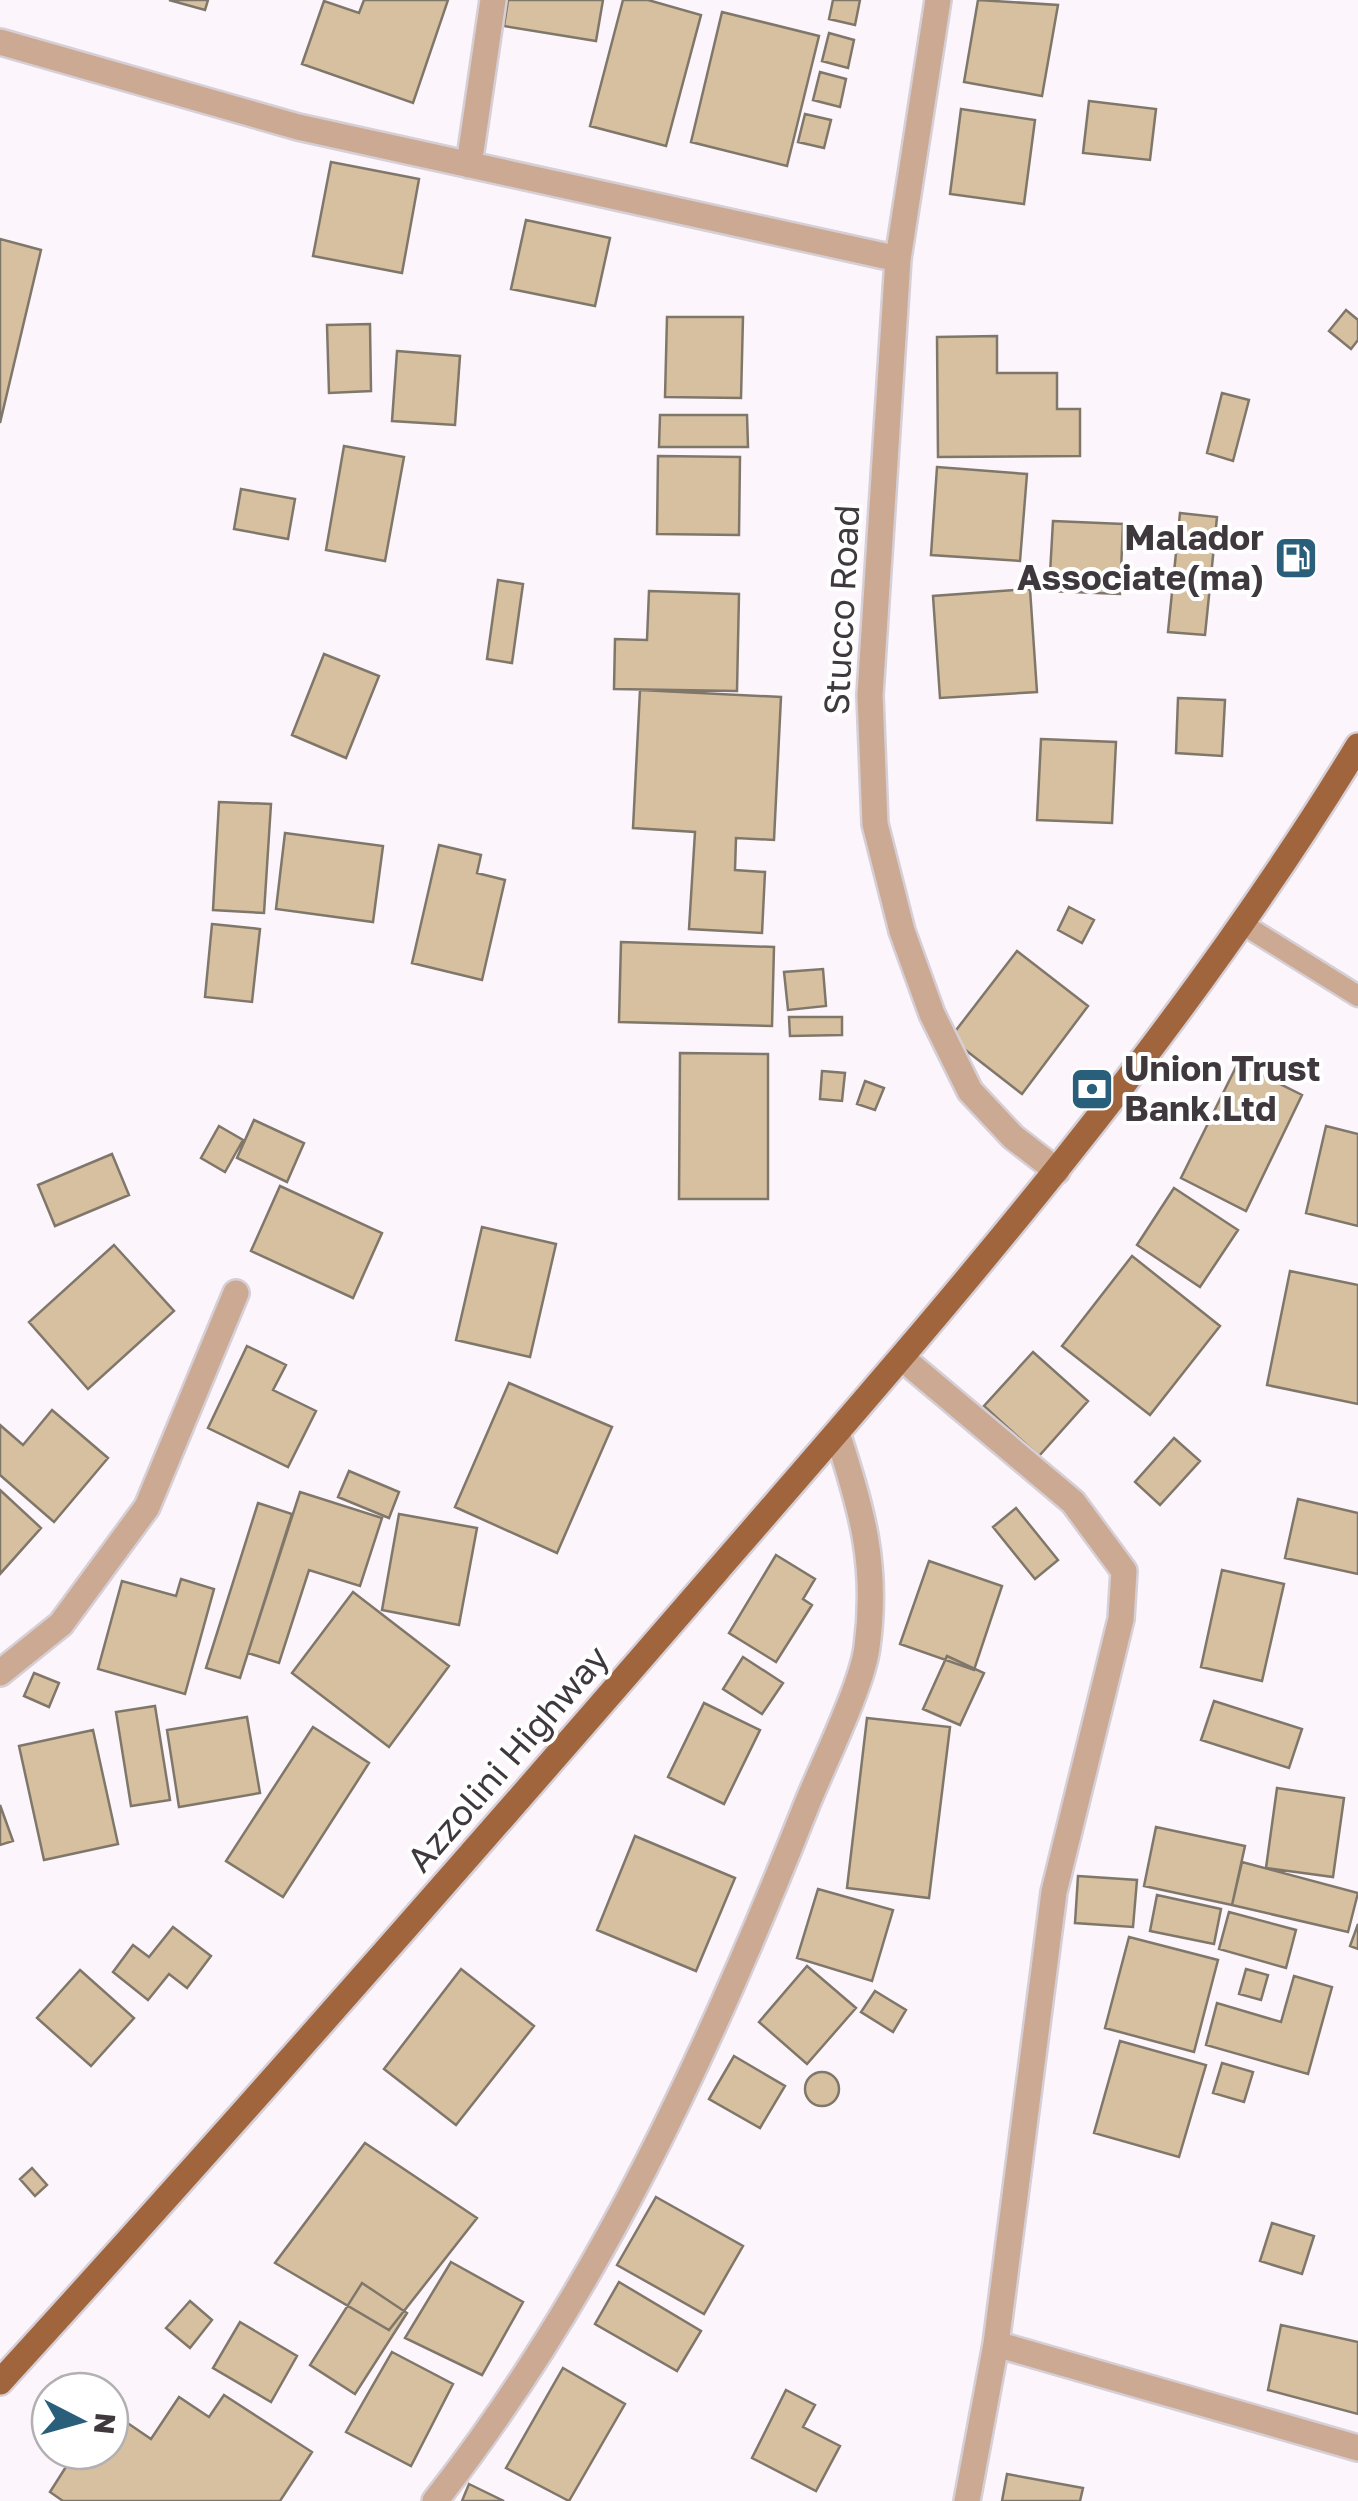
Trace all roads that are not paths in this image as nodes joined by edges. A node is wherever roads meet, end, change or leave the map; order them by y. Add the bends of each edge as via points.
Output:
1 (493, 0) edge
2 (938, 0) edge
3 (0, 42) edge
4 (468, 165) junction
5 (898, 259) junction
6 (1358, 746) edge
7 (1241, 922) junction
8 (1358, 996) edge
9 (1057, 1172) junction
10 (236, 1293) dead end
11 (902, 1358) junction
12 (837, 1433) junction
13 (0, 1672) edge
14 (996, 2344) junction
15 (0, 2382) edge
16 (1358, 2448) edge
17 (435, 2501) edge
18 (968, 2501) edge

1 - 4 street
2 - 5 street, Stucco Road
3 - 4 street via 298,128
4 - 5 street
5 - 9 street, Stucco Road via 870,695 875,824 902,931 970,1091
6 - 7 main road, Azzolini Highway
7 - 8 lane
7 - 9 main road, Azzolini Highway
9 - 11 main road, Azzolini Highway
10 - 13 street via 147,1507 61,1624
11 - 12 main road, Azzolini Highway
11 - 14 street via 1074,1502 1124,1571 1121,1620 1054,1892
12 - 15 main road, Azzolini Highway via 264,2094
12 - 17 street via 872,1566 867,1652 759,1924 653,2150 551,2337
14 - 16 street
14 - 18 street

